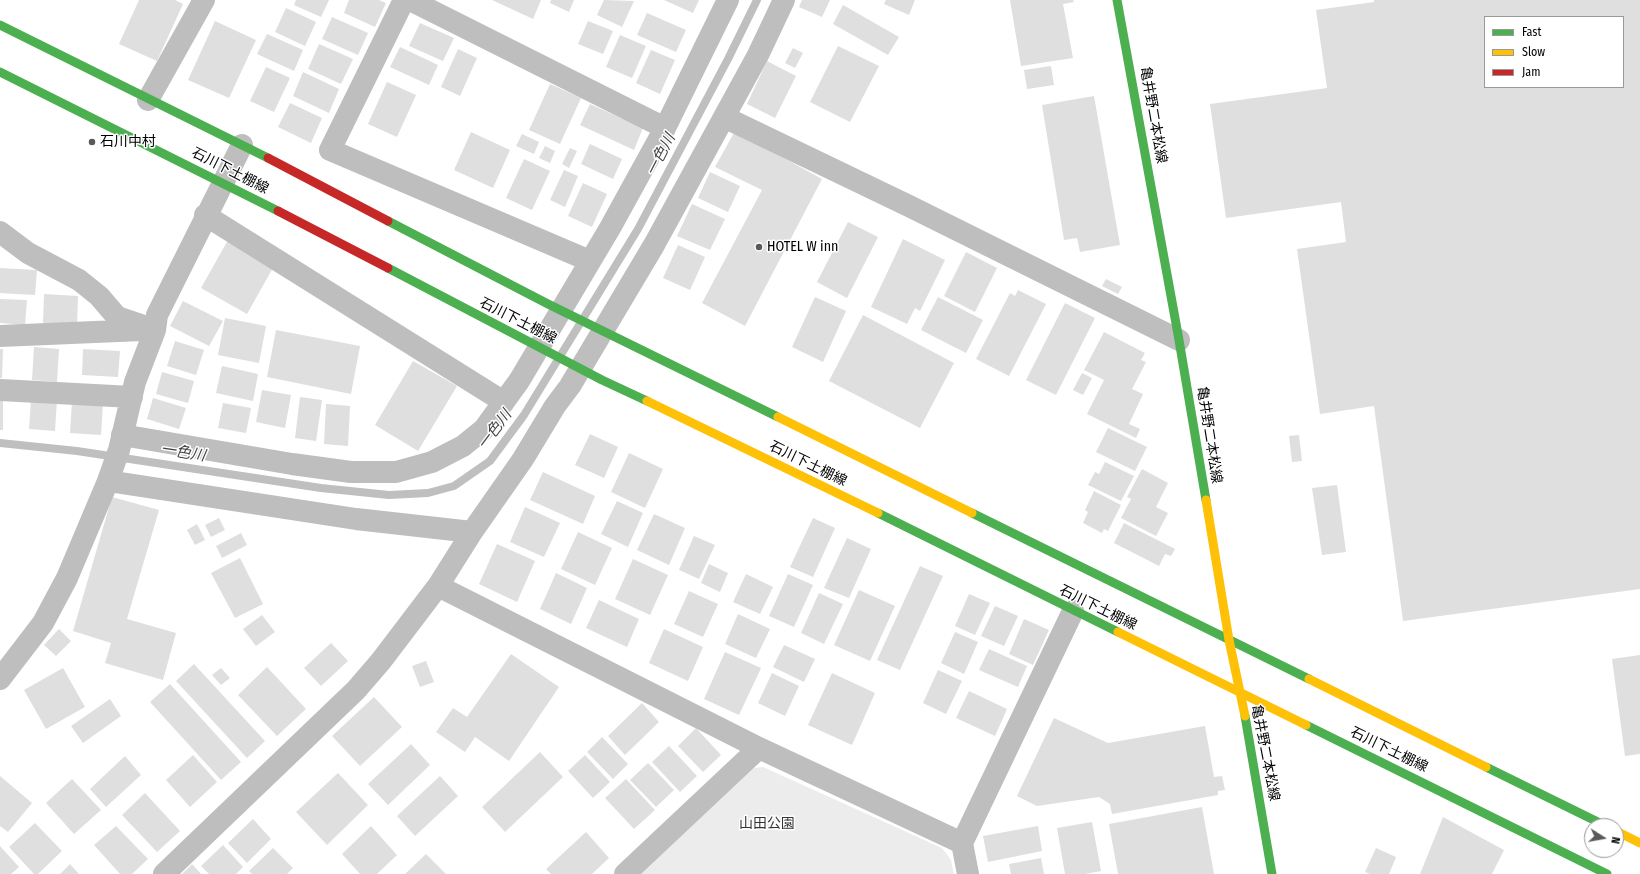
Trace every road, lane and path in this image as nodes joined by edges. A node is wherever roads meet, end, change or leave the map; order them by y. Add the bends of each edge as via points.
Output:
1 (204, 0) edge
2 (404, 0) edge
3 (410, 0) edge
4 (728, 0) edge
5 (784, 0) edge
6 (1117, 0) edge
7 (0, 25) edge
8 (0, 72) edge
9 (148, 100) junction
10 (724, 117) junction
11 (665, 128) junction
12 (242, 145) junction
13 (223, 182) junction
14 (205, 215) junction
15 (0, 232) edge
16 (590, 261) junction
17 (155, 330) junction
18 (0, 336) edge
19 (1179, 340) junction
20 (0, 390) edge
21 (132, 397) junction
22 (504, 402) junction
23 (121, 443) junction
24 (108, 481) junction
25 (472, 532) junction
26 (438, 586) junction
27 (1073, 611) junction
28 (1229, 640) junction
29 (0, 679) edge
30 (1239, 691) junction
31 (759, 748) junction
32 (1590, 818) edge
33 (1624, 835) edge
34 (962, 843) junction
35 (1640, 843) edge
36 (164, 874) edge
37 (625, 874) edge
38 (968, 874) edge
39 (1272, 874) edge
40 (1607, 874) edge

1 - 9 street
2 - 16 street via 330,150
3 - 11 street
4 - 11 street
5 - 10 street
6 - 19 street, 亀井野二本松線
7 - 9 street, 石川下土棚線
8 - 13 street, 石川下土棚線
9 - 12 street, 石川下土棚線
10 - 19 street
10 - 25 street via 654,245 570,386
11 - 16 street
12 - 13 street
12 - 28 street, 石川下土棚線 via 548,304
13 - 14 street
13 - 27 street, 石川下土棚線 via 602,380 689,420
14 - 17 street via 157,315
14 - 22 street
15 - 17 street via 28,253 79,280 99,296 116,317
16 - 22 street via 519,382
17 - 18 street
17 - 21 street
19 - 28 street, 亀井野二本松線
20 - 21 street
21 - 23 street
22 - 23 street via 484,429 463,446 432,462 396,472 351,472
23 - 24 street
24 - 25 street via 356,519
24 - 29 street via 67,578 43,623
25 - 26 street
26 - 31 street
26 - 36 street via 356,690
27 - 30 street, 石川下土棚線
27 - 34 street
28 - 30 street, 亀井野二本松線
28 - 32 street, 石川下土棚線
30 - 39 street, 亀井野二本松線
30 - 40 street, 石川下土棚線
31 - 34 street
31 - 37 street
33 - 35 street
34 - 38 street

